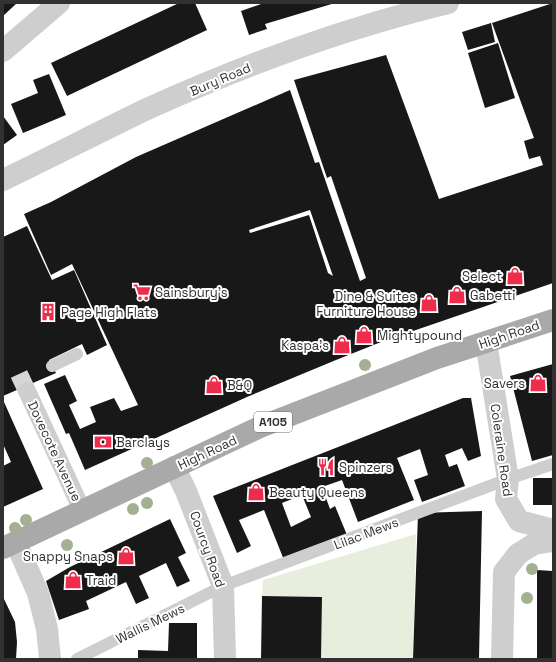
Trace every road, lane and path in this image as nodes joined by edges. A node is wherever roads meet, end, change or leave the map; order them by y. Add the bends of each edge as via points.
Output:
1 (59, 3) edge
2 (448, 3) edge
3 (3, 51) edge
4 (3, 180) edge
5 (553, 320) edge
6 (486, 342) junction
7 (77, 354) dead end
8 (52, 366) dead end
9 (27, 391) tunnel mouth
10 (553, 464) edge
11 (174, 467) junction
12 (508, 479) junction
13 (82, 510) junction
14 (553, 530) edge
15 (553, 541) edge
16 (10, 546) edge
17 (224, 586) junction
18 (50, 659) edge
19 (77, 659) edge
20 (225, 659) edge
21 (502, 659) edge

1 - 3 street
2 - 4 street, Bury Road via 402,14 284,53 148,109
5 - 6 main road, High Road / A105
6 - 11 main road, High Road / A105 via 437,358 260,427
6 - 12 street, Coleraine Road
7 - 8 lane
9 - 13 street, Dovecote Avenue
10 - 12 lane, Lilac Mews
11 - 13 main road, High Road / A105
11 - 17 street, Courcy Road
12 - 14 street, Coleraine Road via 506,499 519,521
12 - 17 lane, Lilac Mews
13 - 16 main road, High Road / A105
15 - 21 street via 534,544 518,554 504,572
16 - 18 street via 38,593 47,630
17 - 19 lane, Wallis Mews
17 - 20 street, Courcy Road

